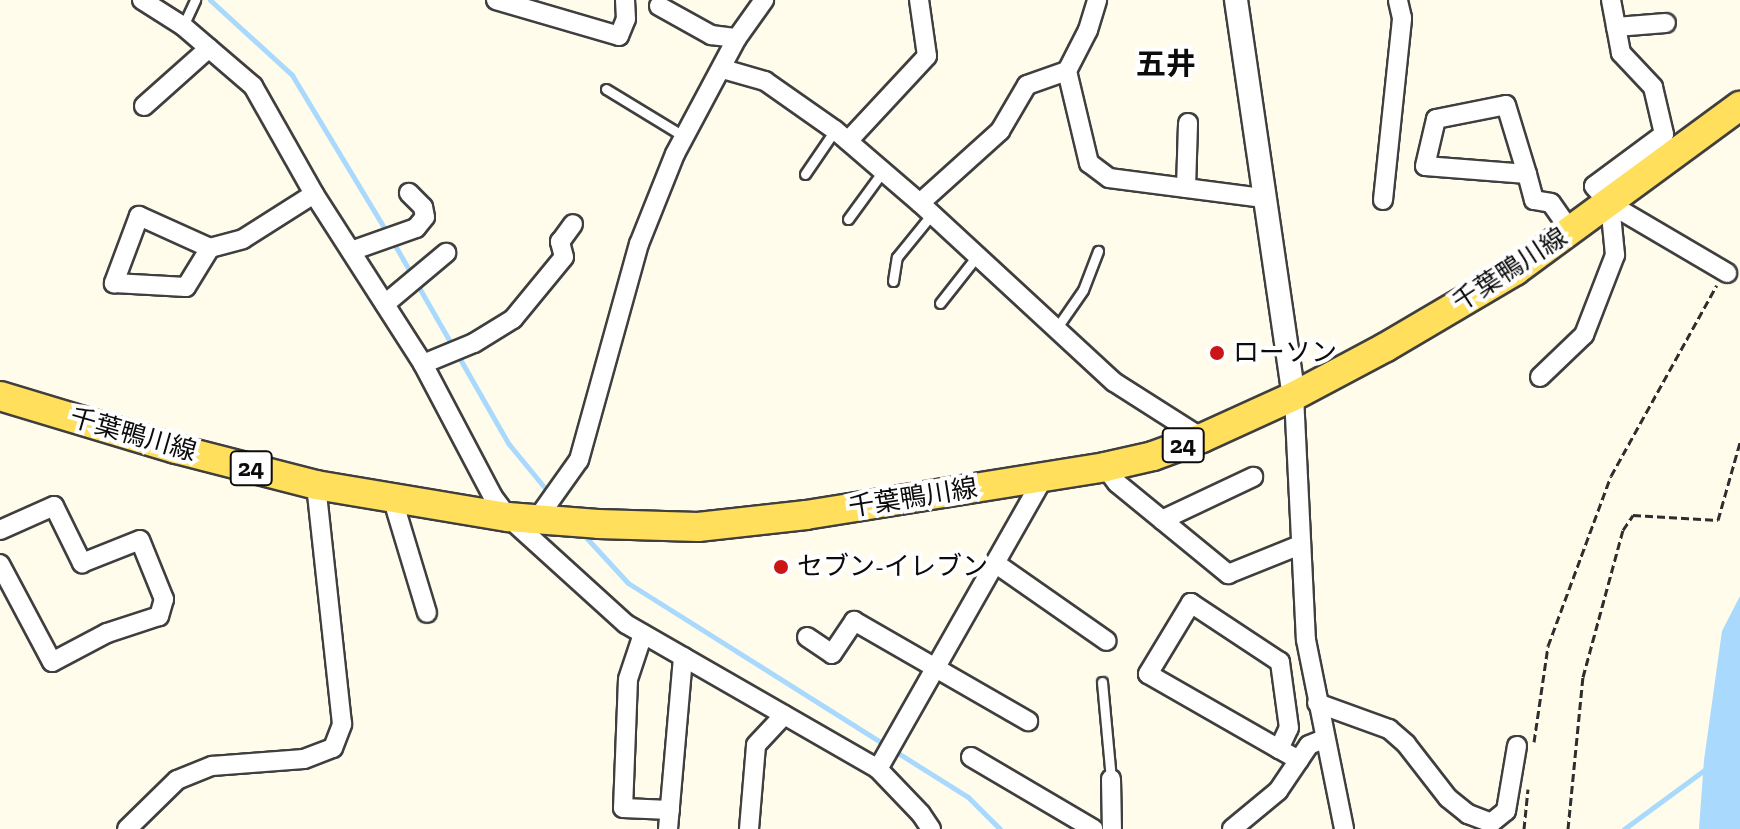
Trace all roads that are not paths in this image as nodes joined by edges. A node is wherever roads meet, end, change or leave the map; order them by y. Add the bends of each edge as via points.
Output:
1 (195, 0) edge
2 (496, 0) edge
3 (625, 0) edge
4 (764, 0) edge
5 (919, 0) edge
6 (1097, 0) edge
7 (1236, 0) edge
8 (1398, 0) edge
9 (1611, 0) edge
10 (152, 3) edge
11 (659, 6) dead end
12 (1666, 23) dead end
13 (183, 26) junction
14 (1616, 27) junction
15 (737, 38) junction
16 (209, 48) junction
17 (723, 69) junction
18 (1067, 71) junction
19 (606, 89) dead end
20 (144, 106) dead end
21 (1740, 106) edge
22 (1188, 123) dead end
23 (841, 135) junction
24 (685, 137) junction
25 (883, 171) junction
26 (805, 174) dead end
27 (1527, 174) junction
28 (1186, 188) junction
29 (409, 193) dead end
30 (314, 194) junction
31 (1264, 198) junction
32 (1383, 200) dead end
33 (1610, 204) junction
34 (926, 208) junction
35 (848, 219) dead end
36 (573, 224) dead end
37 (1571, 232) junction
38 (210, 248) junction
39 (351, 251) junction
40 (1098, 251) dead end
41 (446, 253) dead end
42 (977, 256) junction
43 (1727, 273) road end
44 (893, 281) dead end
45 (940, 303) dead end
46 (385, 304) junction
47 (1056, 329) junction
48 (423, 364) junction
49 (1540, 377) dead end
50 (0, 396) edge
51 (1294, 396) junction
52 (1202, 438) junction
53 (1105, 467) junction
54 (1253, 477) dead end
55 (1043, 478) junction
56 (316, 485) junction
57 (392, 497) junction
58 (508, 517) junction
59 (537, 519) junction
60 (1162, 520) junction
61 (0, 530) edge
62 (1300, 545) junction
63 (995, 563) junction
64 (0, 564) edge
65 (8, 603) edge
66 (427, 613) dead end
67 (643, 634) junction
68 (807, 637) dead end
69 (1107, 641) dead end
70 (683, 657) junction
71 (935, 668) junction
72 (1102, 682) dead end
73 (1317, 703) junction
74 (784, 715) junction
75 (1028, 721) dead end
76 (1324, 739) junction
77 (1525, 744) road end
78 (1279, 749) junction
79 (971, 757) dead end
80 (1299, 760) junction
81 (878, 769) junction
82 (1111, 779) joint
83 (669, 820) edge
84 (127, 829) edge
85 (749, 829) edge
86 (931, 829) edge
87 (1093, 829) edge
88 (1112, 829) edge
89 (1232, 829) edge
90 (1344, 829) edge

1 - 13 lane
2 - 3 street via 619,36 626,19
4 - 15 street
5 - 23 street via 927,56
6 - 18 street
7 - 31 street
8 - 32 street via 1402,18
9 - 14 street
10 - 13 street
11 - 15 street via 711,35
12 - 14 street
13 - 16 street
14 - 33 street via 1621,53 1653,87 1664,134 1594,186
15 - 17 street
16 - 20 street
16 - 30 street via 253,86
17 - 23 street via 765,81
17 - 24 street
18 - 28 street via 1089,163 1114,180
18 - 34 street via 1027,85 1000,131
19 - 24 lane
21 - 33 main road, 千葉鴨川線 / 24
22 - 28 street
23 - 25 street
23 - 26 lane
24 - 59 street via 639,244 579,460
25 - 34 street
25 - 35 lane
27 - 27 street via 1506,105 1436,119 1425,166
27 - 37 street via 1534,200 1551,203
28 - 31 street
29 - 39 street via 425,217 416,228
30 - 38 street via 243,239
30 - 39 street
31 - 51 street
33 - 37 main road, 千葉鴨川線 / 24
33 - 43 street
33 - 49 street via 1615,255 1584,335
34 - 42 street
34 - 44 lane via 897,257
36 - 48 street via 560,242 564,257 513,319 474,343
37 - 51 main road, 千葉鴨川線 / 24 via 1451,309
38 - 38 street via 186,287 114,283 139,216
39 - 46 street
40 - 47 lane via 1083,290
41 - 46 street
42 - 45 lane
42 - 47 street
46 - 48 street
47 - 52 street via 1114,382
48 - 58 street
50 - 56 main road, 千葉鴨川線 / 24
51 - 52 main road, 千葉鴨川線 / 24
51 - 62 street
52 - 53 main road, 千葉鴨川線 / 24
53 - 55 main road, 千葉鴨川線 / 24
53 - 60 street
54 - 60 street
55 - 59 main road, 千葉鴨川線 / 24 via 698,527
55 - 63 street
56 - 57 main road, 千葉鴨川線 / 24
56 - 84 street via 342,724 333,748 304,759 212,766 177,780
57 - 58 main road, 千葉鴨川線 / 24
57 - 66 street
58 - 59 main road, 千葉鴨川線 / 24
58 - 67 street
60 - 62 street via 1228,574
61 - 65 street via 54,506 82,563 140,540 164,599 159,616 107,633 52,662
62 - 73 street via 1306,640
63 - 69 street
63 - 71 street
64 - 65 street
67 - 70 street
67 - 83 street via 628,679 623,808
68 - 71 street via 832,654 854,621
70 - 74 street
70 - 83 street
71 - 75 street
71 - 81 street
72 - 82 lane
73 - 76 street
73 - 77 street via 1389,729 1448,798 1491,823 1506,811
74 - 81 street
74 - 85 street via 756,745
76 - 80 street via 1309,745
76 - 90 street
78 - 78 street via 1148,674 1191,603 1280,662 1289,728
78 - 80 street
79 - 87 street
80 - 89 street via 1278,791
81 - 86 street
82 - 88 street

